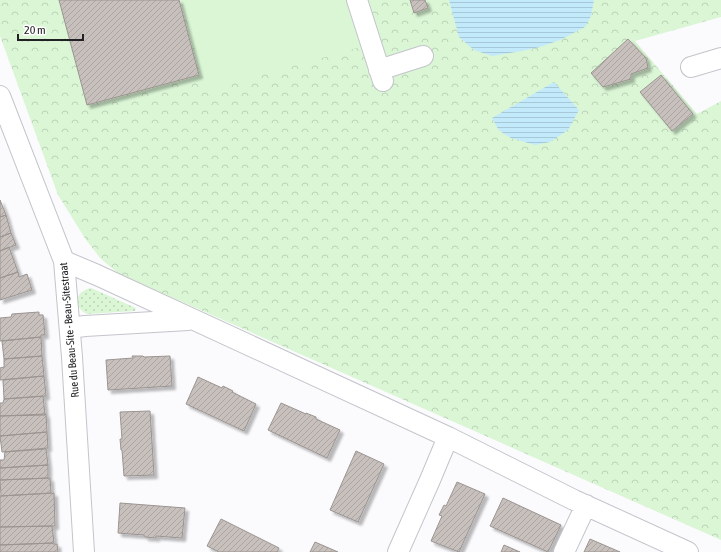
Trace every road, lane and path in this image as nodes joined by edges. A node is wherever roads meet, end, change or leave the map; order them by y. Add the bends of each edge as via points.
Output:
1 (357, 0) edge
2 (424, 56) dead end
3 (721, 58) edge
4 (691, 67) dead end
5 (0, 96) edge
6 (64, 261) junction
7 (192, 320) junction
8 (70, 328) junction
9 (448, 437) junction
10 (586, 505) junction
11 (84, 552) edge
12 (398, 552) edge
13 (564, 552) edge
14 (688, 552) edge

1 - 2 street via 381,75
3 - 4 street
5 - 6 street, Rue du Beau-Site - Beau-Sitestraat
6 - 7 street
6 - 8 street, Rue du Beau-Site - Beau-Sitestraat
7 - 8 street
7 - 9 street
8 - 11 street, Rue du Beau-Site - Beau-Sitestraat
9 - 10 street
9 - 12 street
10 - 13 street
10 - 14 street

